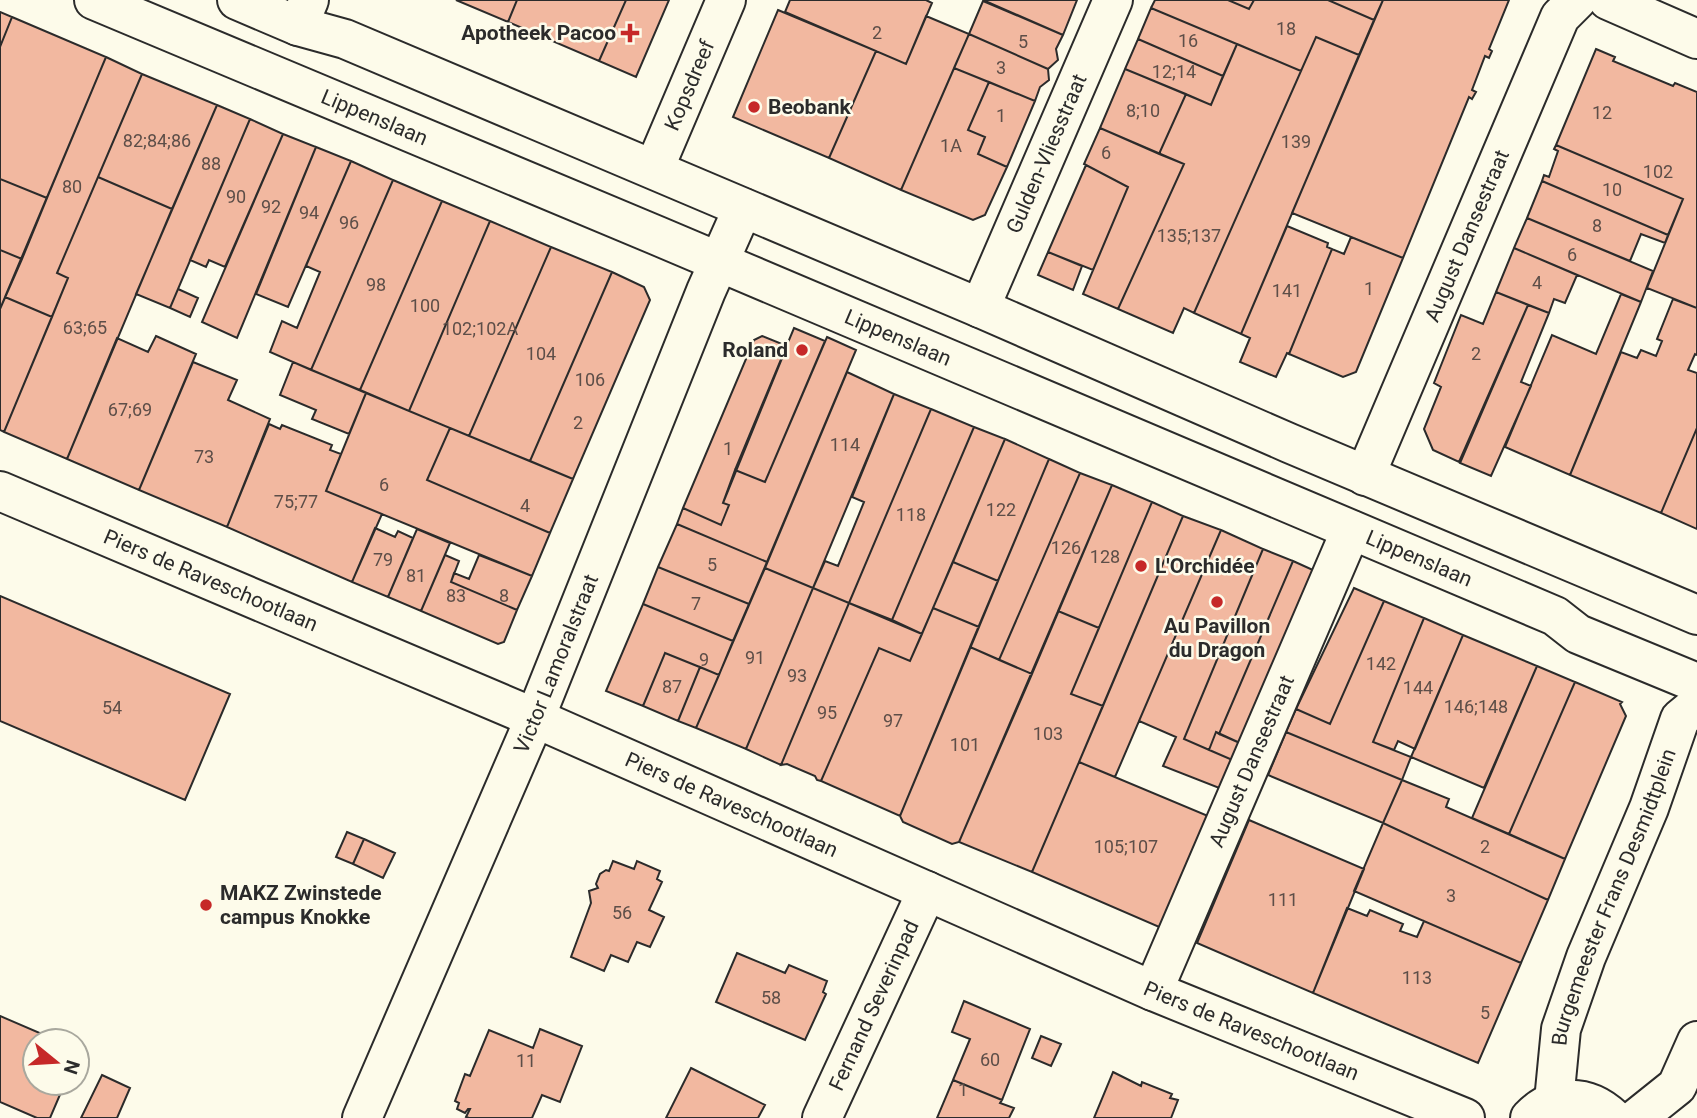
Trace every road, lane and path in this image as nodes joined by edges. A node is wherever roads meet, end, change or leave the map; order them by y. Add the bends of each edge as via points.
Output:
1 (94, 0) edge
2 (237, 0) edge
3 (726, 0) edge
4 (1113, 0) edge
5 (1577, 0) edge
6 (1608, 0) edge
7 (304, 13) edge
8 (1697, 38) edge
9 (654, 169) junction
10 (743, 208) junction
11 (719, 262) junction
12 (980, 308) junction
13 (1365, 476) junction
14 (0, 491) edge
15 (1351, 530) junction
16 (1697, 615) edge
17 (1697, 683) edge
18 (1697, 705) edge
19 (535, 718) junction
20 (927, 891) junction
21 (1153, 991) junction
22 (1697, 1041) edge
23 (1542, 1110) edge
24 (362, 1118) edge
25 (822, 1118) edge
26 (1465, 1118) edge
27 (1613, 1118) edge
28 (1637, 1118) edge

1 - 11 street, Lippenslaan
2 - 7 street
3 - 9 street, Kopsdreef
4 - 12 street, Gulden-Vliesstraat
5 - 13 street, August Dansestraat via 1560,17
6 - 8 street
7 - 9 street via 345,38
9 - 10 street
10 - 11 street, Victor Lamoralstraat
10 - 12 street
11 - 15 street, Lippenslaan
11 - 19 street, Victor Lamoralstraat
12 - 13 street
13 - 16 street
14 - 19 street, Piers de Raveschootlaan
15 - 17 street, Lippenslaan via 1555,616 1578,634
15 - 21 street, August Dansestraat
18 - 23 street, Burgemeester Frans Desmidtplein via 1680,719 1649,808 1586,957 1561,1029
19 - 20 street, Piers de Raveschootlaan
19 - 24 street, Victor Lamoralstraat
20 - 21 street, Piers de Raveschootlaan
20 - 25 street, Fernand Severinpad
21 - 26 street, Piers de Raveschootlaan
22 - 28 street via 1677,1086
23 - 27 street via 1570,1099 1593,1103

